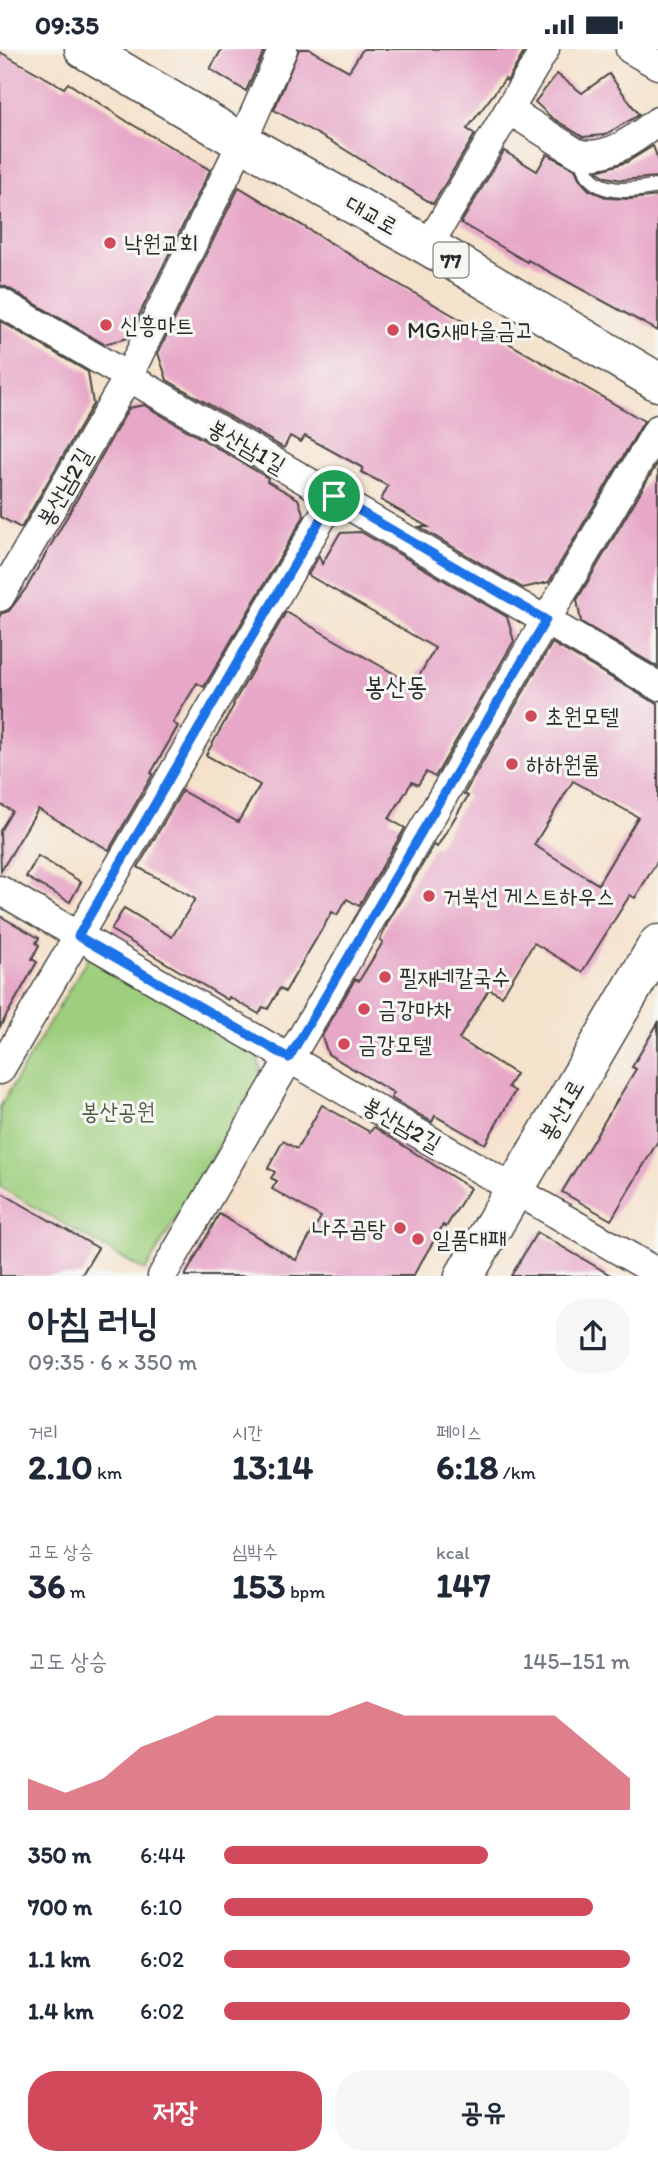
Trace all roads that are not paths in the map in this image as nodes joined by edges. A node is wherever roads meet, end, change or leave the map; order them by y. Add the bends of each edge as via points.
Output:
1 (85, 49) edge
2 (283, 49) edge
3 (545, 49) edge
4 (630, 49) edge
5 (658, 65) edge
6 (509, 110) junction
7 (658, 121) edge
8 (242, 142) junction
9 (580, 154) junction
10 (658, 186) edge
11 (428, 246) junction
12 (0, 302) edge
13 (128, 377) junction
14 (658, 382) edge
15 (658, 429) edge
16 (334, 496) junction
17 (0, 597) edge
18 (546, 620) junction
19 (658, 686) edge
20 (0, 890) edge
21 (78, 936) junction
22 (658, 944) edge
23 (289, 1058) junction
24 (0, 1070) edge
25 (515, 1190) junction
26 (658, 1273) edge
27 (162, 1276) edge
28 (464, 1276) edge

1 - 8 main road, 대교로 / 77
2 - 8 street
3 - 6 street
4 - 5 street
6 - 9 street
6 - 11 street
7 - 9 street via 619,148
8 - 11 main road, 대교로 / 77
8 - 13 street
9 - 10 lane via 587,174 603,185 628,190
11 - 14 main road, 대교로 / 77
12 - 13 street, 봉산남1길
13 - 16 street, 봉산남1길
13 - 17 street, 봉산남2길
15 - 18 street
16 - 18 street, 봉산남1길
16 - 21 street
18 - 19 street, 봉산남1길
18 - 23 street
20 - 21 street, 봉산남2길
21 - 23 street, 봉산남2길
21 - 24 street
22 - 25 main road, 봉산1로
23 - 25 street, 봉산남2길
23 - 27 street
25 - 26 street, 봉산남2길
25 - 28 main road, 봉산1로

